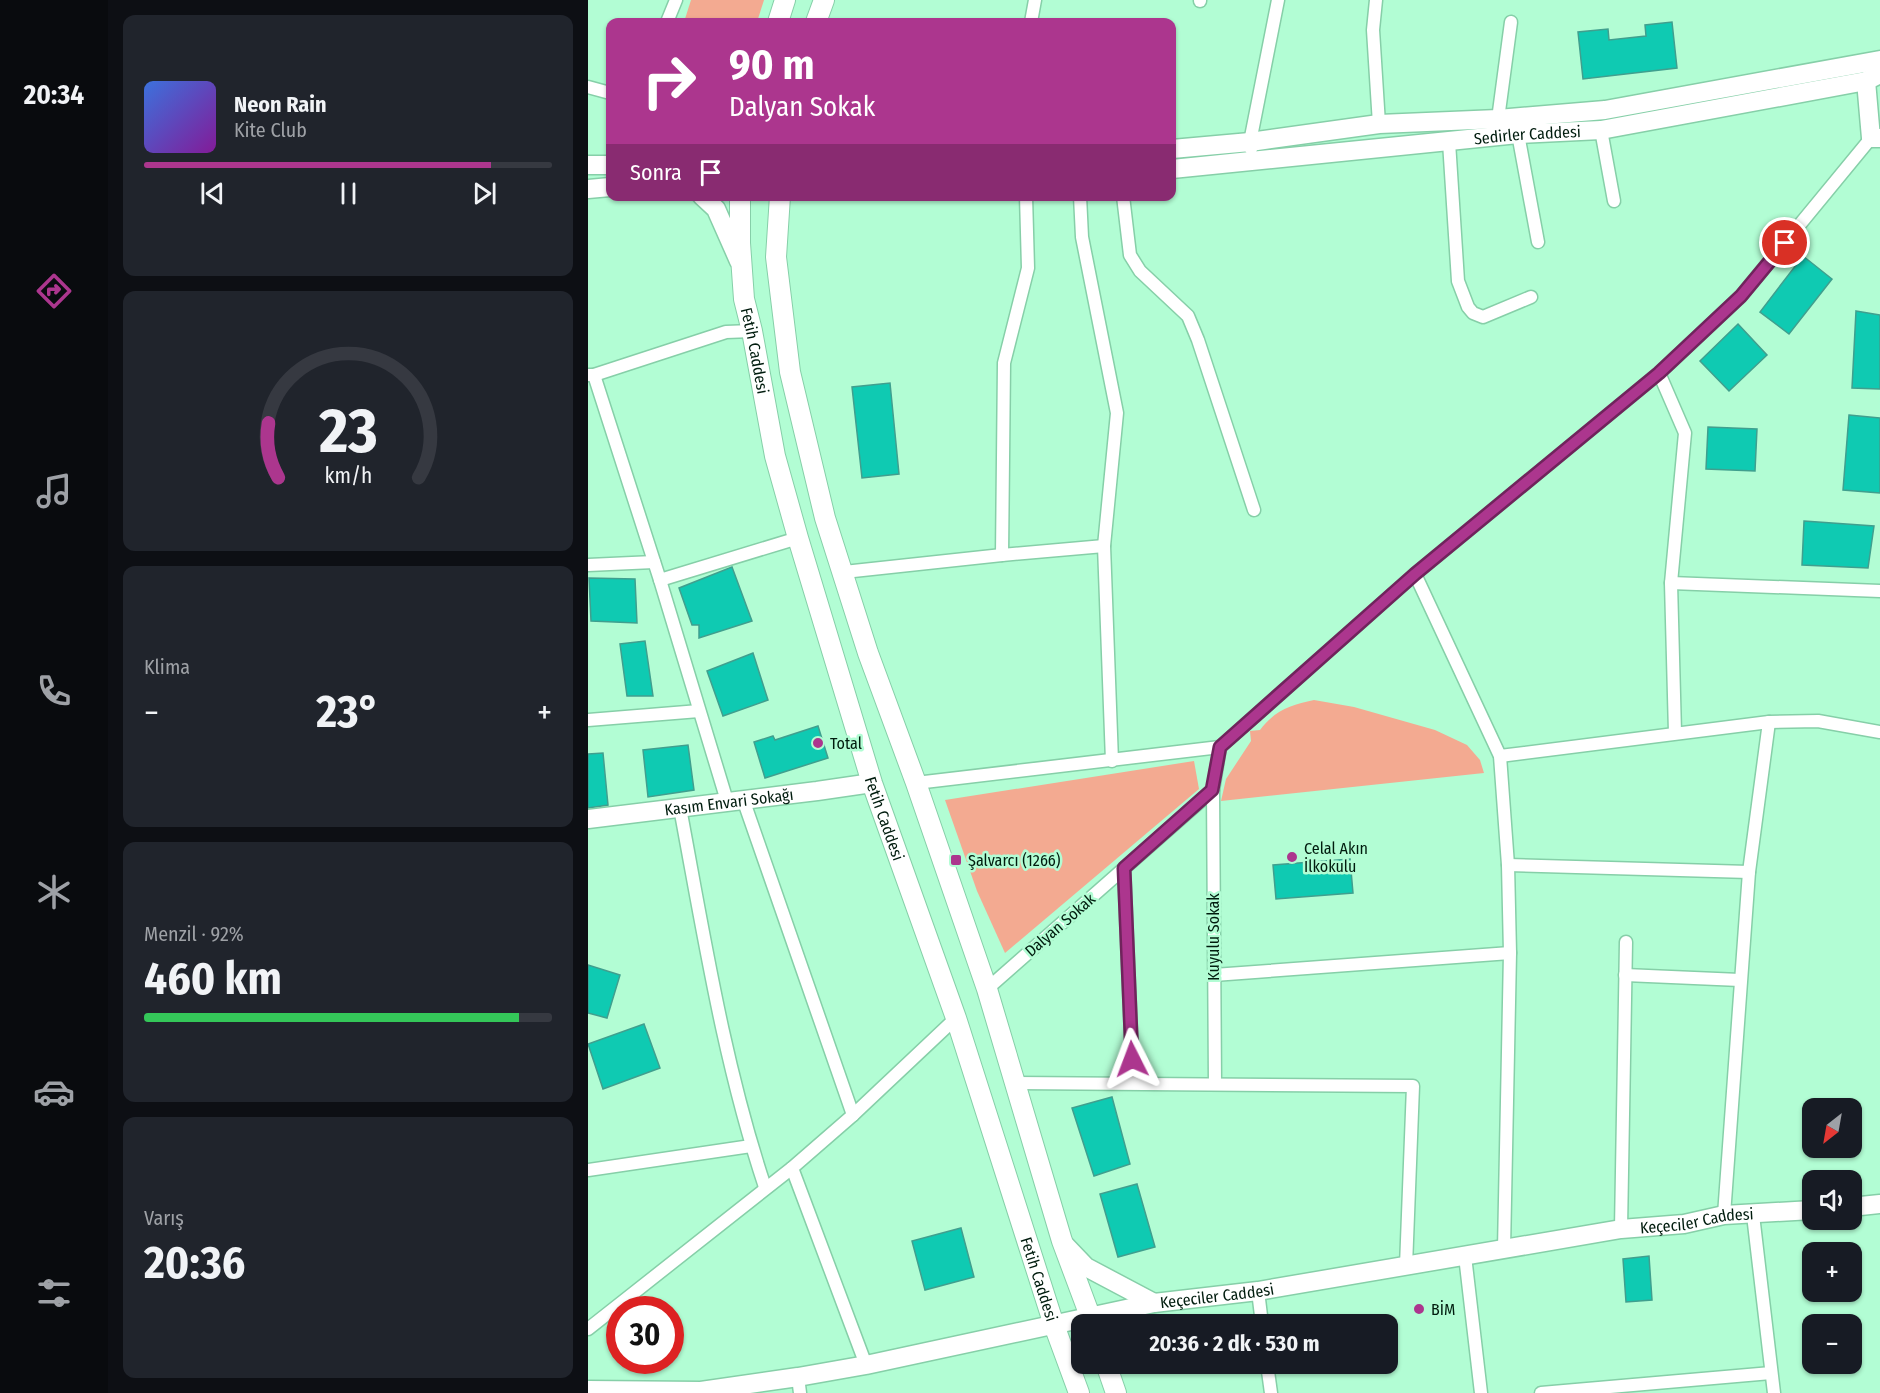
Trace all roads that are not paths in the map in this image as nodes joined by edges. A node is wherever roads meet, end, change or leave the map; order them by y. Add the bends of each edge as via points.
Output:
1 (676, 0) edge
2 (785, 0) edge
3 (824, 0) edge
4 (1035, 0) edge
5 (1278, 0) edge
6 (1376, 0) edge
7 (669, 18) edge
8 (779, 18) edge
9 (817, 18) edge
10 (1032, 18) edge
11 (1511, 22) dead end
12 (1880, 60) edge
13 (1873, 77) edge
14 (588, 87) edge
15 (606, 92) edge
16 (1498, 119) junction
17 (1380, 124) junction
18 (1601, 130) junction
19 (1518, 134) junction
20 (1875, 138) edge
21 (1250, 142) junction
22 (1449, 142) junction
23 (1176, 149) edge
24 (606, 162) edge
25 (1254, 162) junction
26 (588, 165) edge
27 (1176, 169) edge
28 (606, 187) edge
29 (588, 189) edge
30 (708, 201) edge
31 (740, 201) edge
32 (780, 201) edge
33 (1026, 201) edge
34 (1080, 201) edge
35 (1124, 201) edge
36 (1614, 201) dead end
37 (1538, 242) dead end
38 (741, 267) junction
39 (1531, 297) dead end
40 (752, 331) junction
41 (1659, 373) junction
42 (591, 375) edge
43 (1254, 510) dead end
44 (798, 538) junction
45 (1104, 546) junction
46 (1002, 555) junction
47 (654, 562) junction
48 (588, 565) edge
49 (844, 572) junction
50 (1415, 574) junction
51 (660, 580) junction
52 (1671, 583) junction
53 (1880, 591) edge
54 (868, 652) junction
55 (836, 661) junction
56 (699, 711) junction
57 (588, 720) edge
58 (1769, 722) junction
59 (1880, 732) edge
60 (1675, 733) junction
61 (1220, 747) junction
62 (1500, 756) junction
63 (1112, 761) junction
64 (872, 783) junction
65 (916, 783) junction
66 (1212, 790) junction
67 (735, 800) junction
68 (680, 808) junction
69 (588, 819) edge
70 (1508, 865) junction
71 (1124, 868) junction
72 (1749, 872) junction
73 (1626, 942) dead end
74 (1510, 953) junction
75 (1214, 975) junction
76 (1625, 975) junction
77 (1740, 980) junction
78 (987, 989) junction
79 (956, 1018) junction
80 (1015, 1083) junction
81 (1133, 1083) junction
82 (1215, 1084) junction
83 (853, 1115) junction
84 (751, 1146) junction
85 (792, 1168) junction
86 (588, 1170) edge
87 (765, 1187) junction
88 (1880, 1204) edge
89 (1862, 1206) edge
90 (1802, 1211) edge
91 (1724, 1215) junction
92 (1753, 1215) junction
93 (1621, 1229) junction
94 (1062, 1241) junction
95 (1504, 1249) junction
96 (1465, 1256) junction
97 (1406, 1266) junction
98 (1258, 1291) junction
99 (1154, 1303) junction
100 (1089, 1314) edge
101 (1116, 1314) edge
102 (1134, 1314) edge
103 (1261, 1314) edge
104 (1071, 1323) edge
105 (1054, 1325) junction
106 (588, 1329) edge
107 (866, 1365) junction
108 (1771, 1373) junction
109 (1109, 1374) edge
110 (1268, 1374) edge
111 (799, 1385) edge
112 (588, 1391) edge
113 (1079, 1393) edge
114 (1116, 1393) edge
115 (1271, 1393) edge
116 (1481, 1393) edge
117 (1541, 1393) edge
118 (1774, 1393) edge

1 - 7 street
2 - 8 main road
3 - 9 main road
4 - 10 street
5 - 21 street
6 - 17 street via 1372,30
11 - 16 street
12 - 16 street, Sedirler Caddesi via 1605,110
13 - 18 street, Sedirler Caddesi
13 - 20 street
14 - 15 street
16 - 17 street, Sedirler Caddesi
17 - 21 street, Sedirler Caddesi
18 - 19 street, Sedirler Caddesi
18 - 36 street
19 - 22 street, Sedirler Caddesi
19 - 37 street
20 - 41 street via 1741,296
21 - 23 street, Sedirler Caddesi
21 - 25 street
22 - 25 street, Sedirler Caddesi
22 - 39 street via 1458,281 1468,307 1483,317
24 - 26 street
25 - 27 street, Sedirler Caddesi
28 - 29 street
30 - 38 street via 716,208
31 - 38 main road, Fetih Caddesi
32 - 49 main road, Fetih Caddesi via 776,257 790,372 825,518
33 - 46 street via 1028,268 1004,363
34 - 45 street via 1082,237 1117,413
35 - 43 street via 1130,255 1140,271 1188,316
38 - 40 main road, Fetih Caddesi
40 - 42 street via 726,332
40 - 44 main road, Fetih Caddesi via 775,456
41 - 50 street
41 - 52 street via 1685,433
42 - 47 street
44 - 51 street
44 - 55 main road, Fetih Caddesi
45 - 46 street
45 - 63 street
46 - 49 street
47 - 48 street
47 - 51 street
49 - 54 main road, Fetih Caddesi
50 - 61 street
50 - 62 street
51 - 56 street
52 - 53 street
52 - 60 street
54 - 55 main road
54 - 65 main road, Fetih Caddesi
55 - 64 main road, Fetih Caddesi
56 - 57 street
56 - 67 street
58 - 59 street via 1818,721
58 - 60 street
58 - 72 street
60 - 62 street
61 - 63 street
61 - 66 street
62 - 70 street
63 - 65 street
64 - 67 street, Kasım Envari Sokağı
64 - 79 main road, Fetih Caddesi
65 - 78 main road, Fetih Caddesi
66 - 71 street, Dalyan Sokak
66 - 75 street, Kuyulu Sokak
67 - 68 street, Kasım Envari Sokağı
67 - 83 street
68 - 69 street, Kasım Envari Sokağı
68 - 84 street via 714,991
70 - 72 street
70 - 74 street
71 - 78 street, Dalyan Sokak
71 - 81 street
72 - 77 street
73 - 76 street
74 - 75 street
74 - 95 street
75 - 82 street, Kuyulu Sokak
76 - 77 street
76 - 93 street
77 - 91 street
78 - 80 main road, Fetih Caddesi
79 - 83 street
79 - 105 main road, Fetih Caddesi
80 - 81 street
80 - 94 main road, Fetih Caddesi
81 - 82 street
82 - 97 street via 1413,1086
83 - 85 street
84 - 86 street
84 - 87 street
85 - 87 street
85 - 107 street
87 - 106 street
88 - 89 street
90 - 92 street, Keçeciler Caddesi
91 - 92 street, Keçeciler Caddesi
91 - 93 street, Keçeciler Caddesi via 1684,1224
92 - 108 street
93 - 95 street, Keçeciler Caddesi
94 - 99 street via 1086,1267
94 - 100 main road, Fetih Caddesi
95 - 96 street, Keçeciler Caddesi
96 - 97 street, Keçeciler Caddesi
96 - 116 street
97 - 98 street, Keçeciler Caddesi
98 - 99 street, Keçeciler Caddesi
98 - 103 street
99 - 101 street, Keçeciler Caddesi
99 - 102 street
104 - 105 street, Keçeciler Caddesi
105 - 107 street, Keçeciler Caddesi
105 - 113 main road, Fetih Caddesi
107 - 111 street, Keçeciler Caddesi
108 - 117 street
108 - 118 street
109 - 114 main road
110 - 115 street
111 - 112 street, Keçeciler Caddesi via 700,1391

